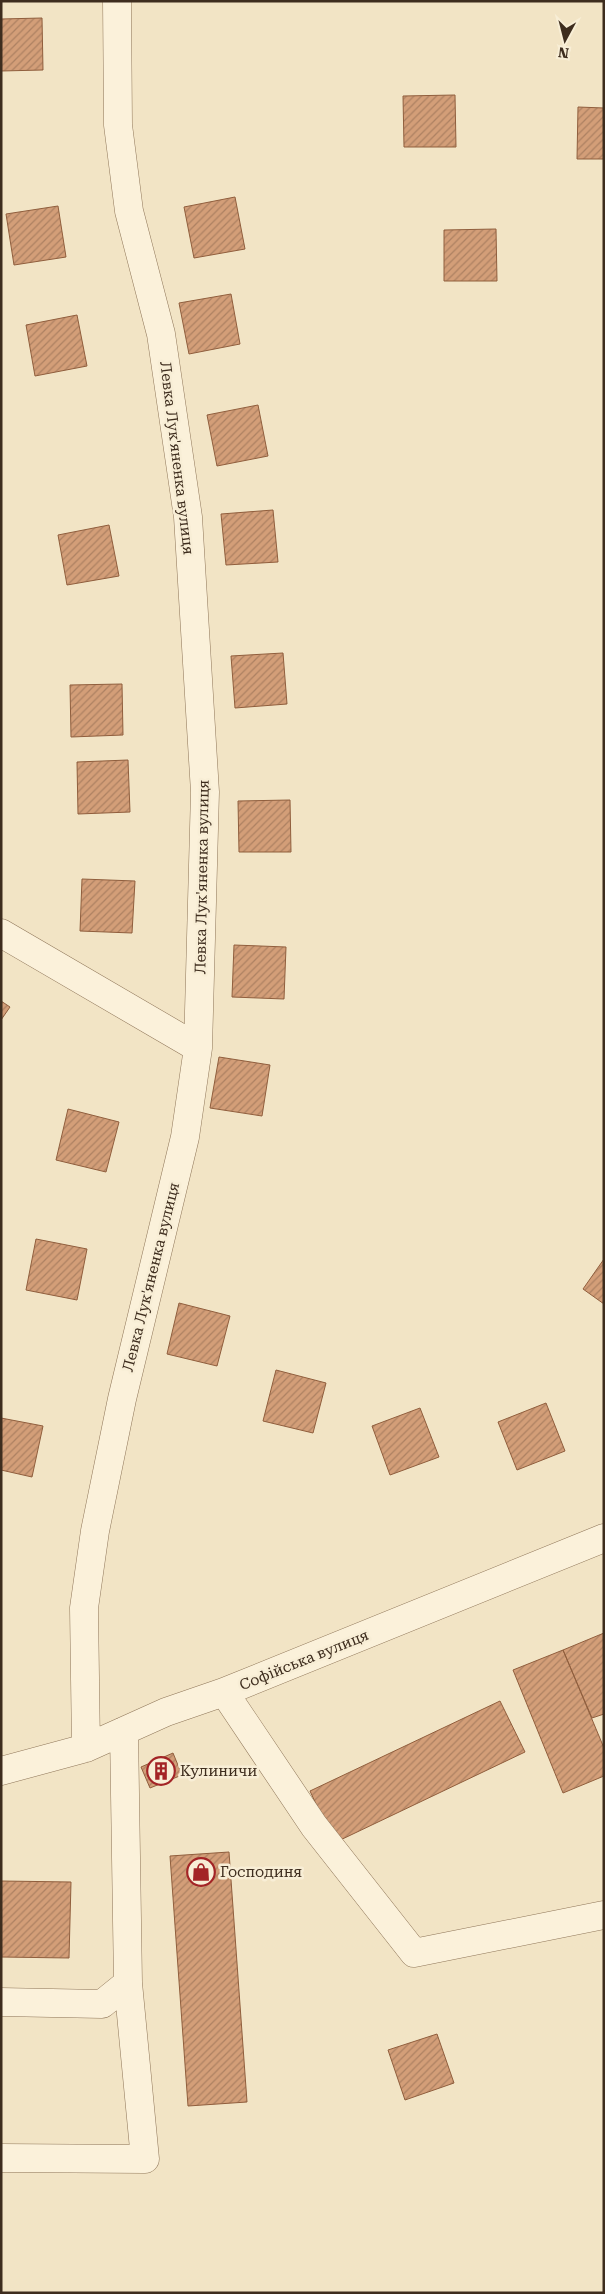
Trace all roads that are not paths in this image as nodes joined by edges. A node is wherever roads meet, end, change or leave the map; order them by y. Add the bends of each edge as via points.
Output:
1 (117, 1) edge
2 (1, 933) edge
3 (198, 1048) junction
4 (604, 1538) edge
5 (224, 1692) junction
6 (124, 1731) junction
7 (86, 1748) junction
8 (1, 1771) edge
9 (604, 1916) edge
10 (128, 1983) junction
11 (1, 2002) edge
12 (1, 2158) edge

1 - 3 street, Левка Лук'яненка вулиця via 118,125 128,211 161,334 188,518 205,792
2 - 3 street
3 - 7 street, Левка Лук'яненка вулиця via 185,1137 122,1399 95,1531 84,1608
4 - 5 street, Софійська вулиця
5 - 6 street, Софійська вулиця
5 - 9 street via 314,1826 414,1954
6 - 7 street, Софійська вулиця
6 - 10 street
7 - 8 street, Софійська вулиця
10 - 11 street via 102,2004
10 - 12 street via 144,2159

